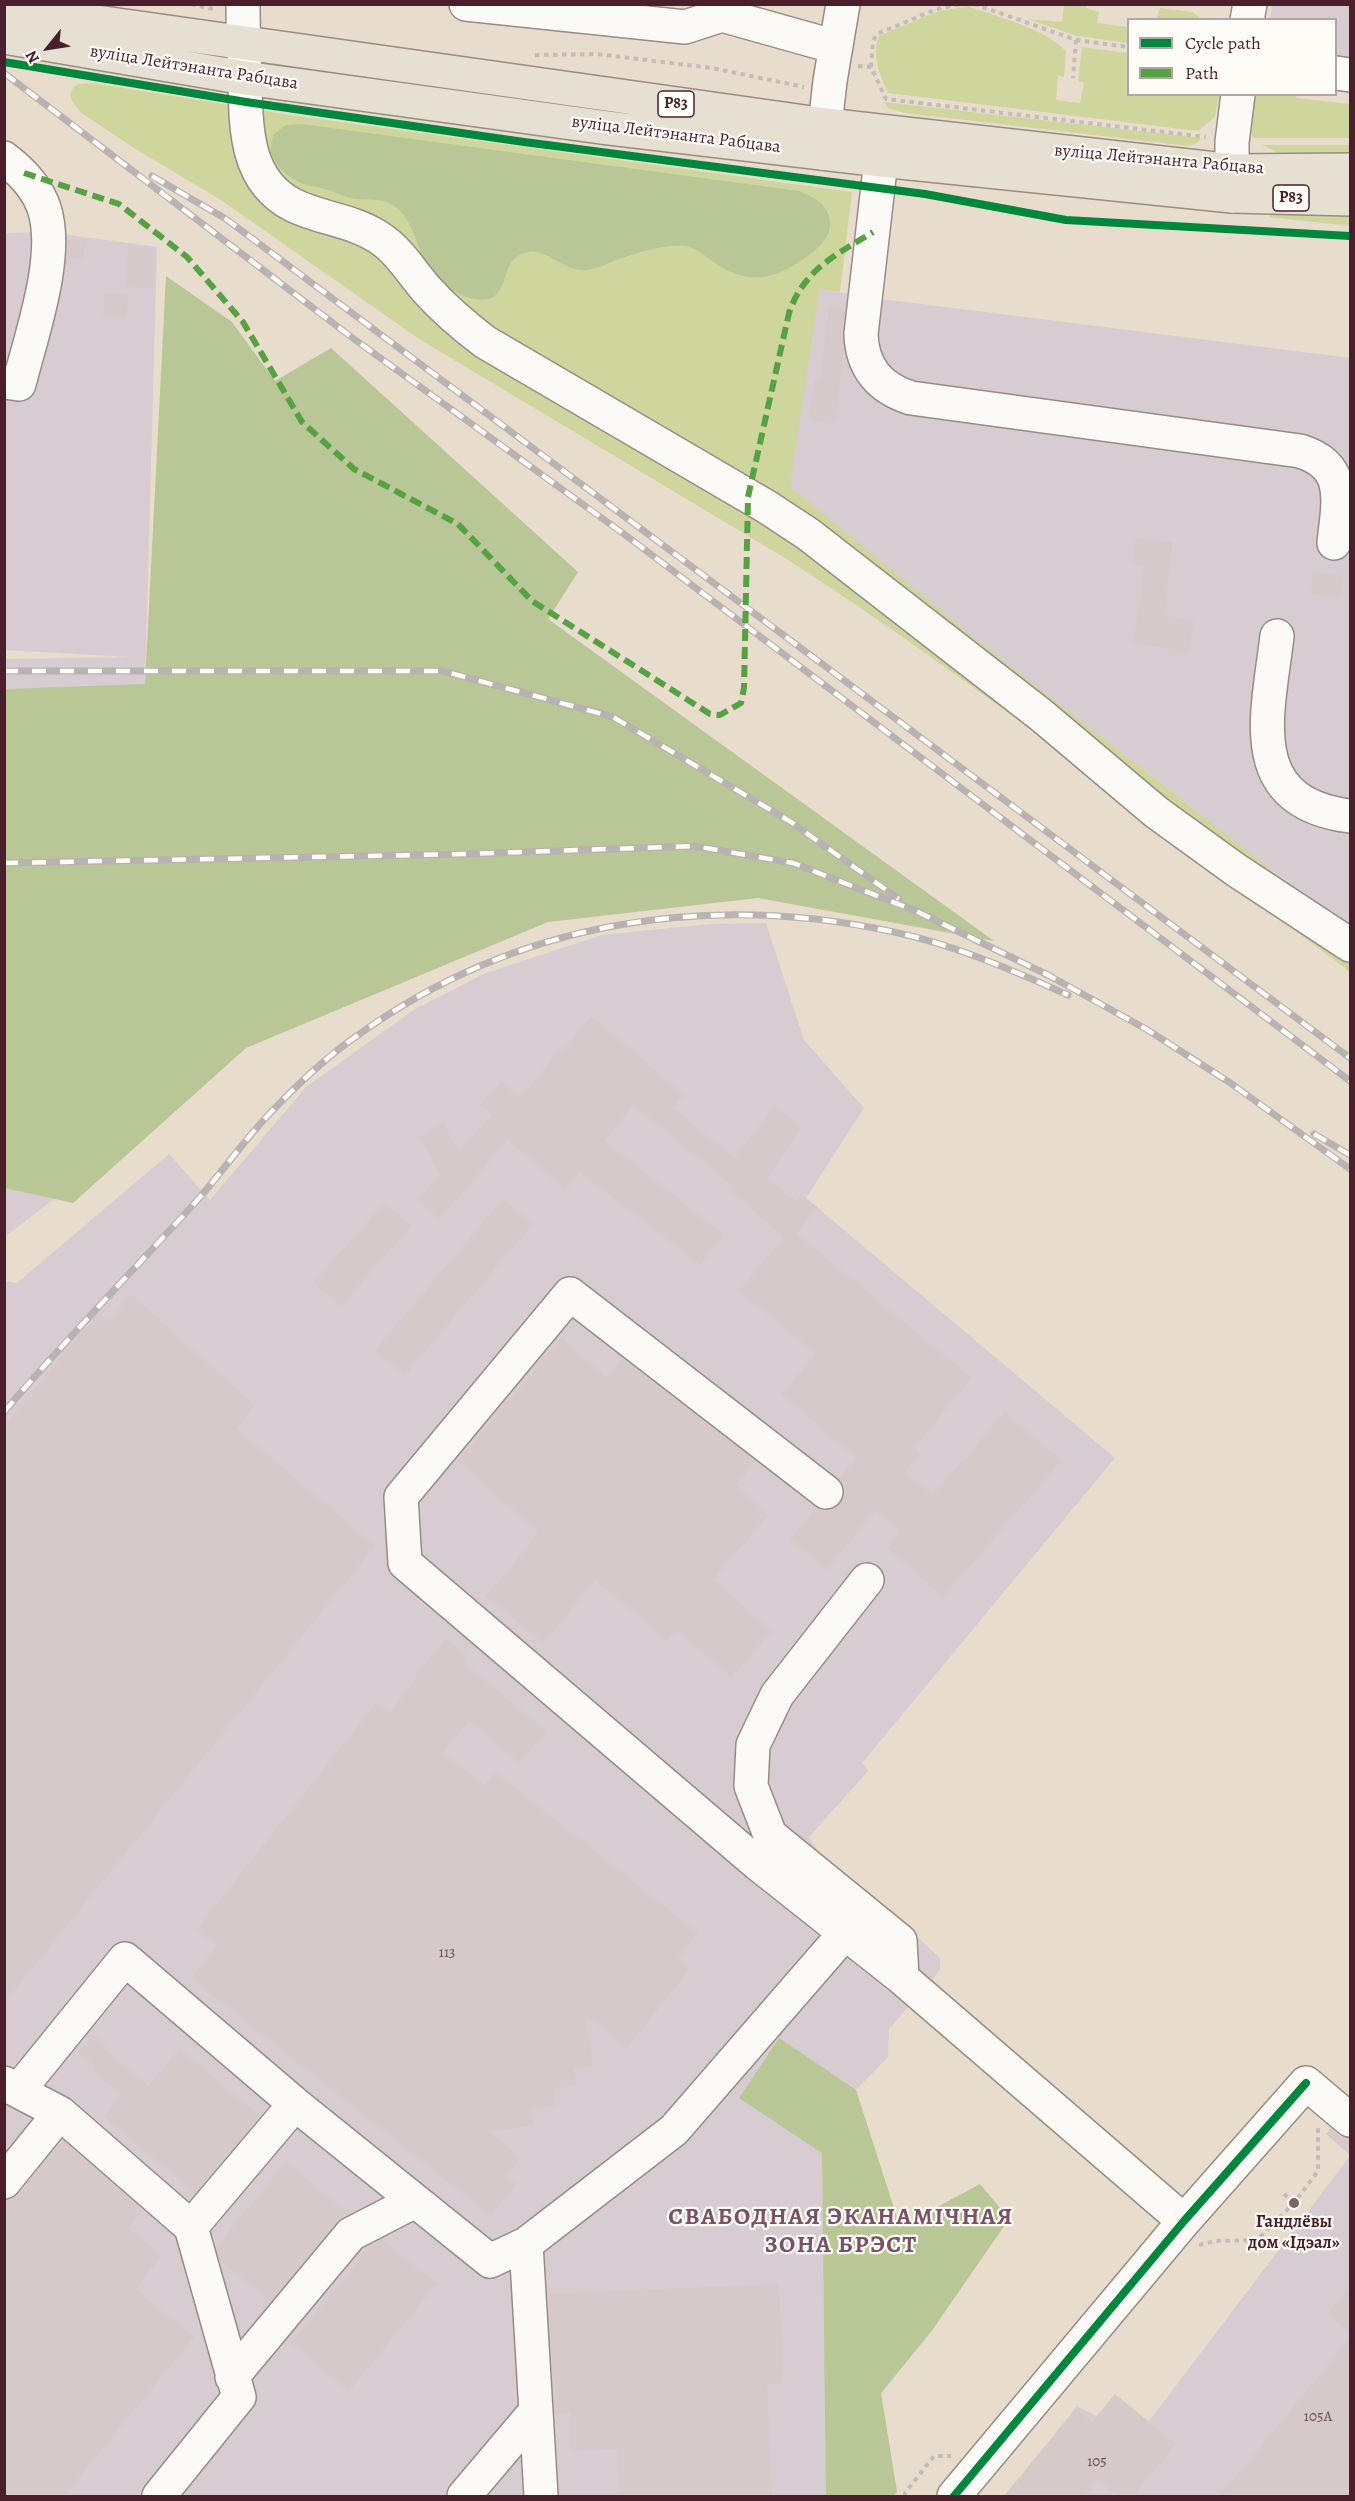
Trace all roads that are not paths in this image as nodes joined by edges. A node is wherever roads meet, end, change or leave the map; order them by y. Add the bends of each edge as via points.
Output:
1 (466, 4) edge
2 (843, 4) edge
3 (518, 8) edge
4 (4, 9) edge
5 (243, 21) edge
6 (4, 37) edge
7 (840, 65) junction
8 (245, 78) junction
9 (1238, 96) edge
10 (824, 139) junction
11 (4, 158) edge
12 (881, 160) junction
13 (1232, 170) junction
14 (1350, 170) edge
15 (1350, 199) edge
16 (4, 382) edge
17 (1334, 543) dead end
18 (1277, 636) dead end
19 (1350, 816) edge
20 (1350, 945) edge
21 (826, 1492) dead end
22 (867, 1580) dead end
23 (844, 1933) junction
24 (902, 1978) junction
25 (11, 2087) edge
26 (295, 2104) junction
27 (60, 2113) junction
28 (1342, 2114) edge
29 (4, 2182) edge
30 (415, 2201) junction
31 (191, 2227) junction
32 (1189, 2233) junction
33 (526, 2244) junction
34 (232, 2377) junction
35 (536, 2412) junction
36 (159, 2496) edge
37 (464, 2496) edge
38 (541, 2496) edge
39 (954, 2496) edge

1 - 3 street
2 - 7 street
3 - 7 street via 685,27 722,15
4 - 5 highway, вуліца Лейтэнанта Рабцава / Р83
5 - 8 street
5 - 10 highway, вуліца Лейтэнанта Рабцава / Р83
6 - 8 highway, вуліца Лейтэнанта Рабцава / Р83
7 - 10 street
8 - 10 highway, вуліца Лейтэнанта Рабцава / Р83 via 608,128
8 - 20 street via 250,152 268,185 281,197 294,206 362,228 380,238 444,308 485,342 791,522 1041,715 1156,812
9 - 13 street
10 - 12 highway, вуліца Лейтэнанта Рабцава / Р83
10 - 13 highway, вуліца Лейтэнанта Рабцава / Р83
11 - 16 street via 24,172 44,207 48,232 46,278 19,384
12 - 13 highway, вуліца Лейтэнанта Рабцава / Р83
12 - 17 street via 861,334 867,364 886,388 911,398 1310,454 1329,468 1338,489
13 - 14 highway, вуліца Лейтэнанта Рабцава / Р83
13 - 15 highway, вуліца Лейтэнанта Рабцава / Р83
18 - 19 street via 1266,734 1274,769 1296,796 1333,814
21 - 23 street via 570,1294 401,1497 405,1563
22 - 24 street via 777,1695 753,1745 751,1786 770,1835 900,1941
23 - 24 street
23 - 33 street via 674,2130
24 - 32 street
25 - 26 street via 125,1959
25 - 27 street
26 - 30 street
26 - 31 street
27 - 29 street
27 - 31 street
28 - 32 street via 1306,2083
30 - 33 street via 490,2261
30 - 34 street via 351,2234
31 - 34 street
32 - 39 street
33 - 35 street
34 - 36 street via 239,2397
35 - 37 street
35 - 38 street

